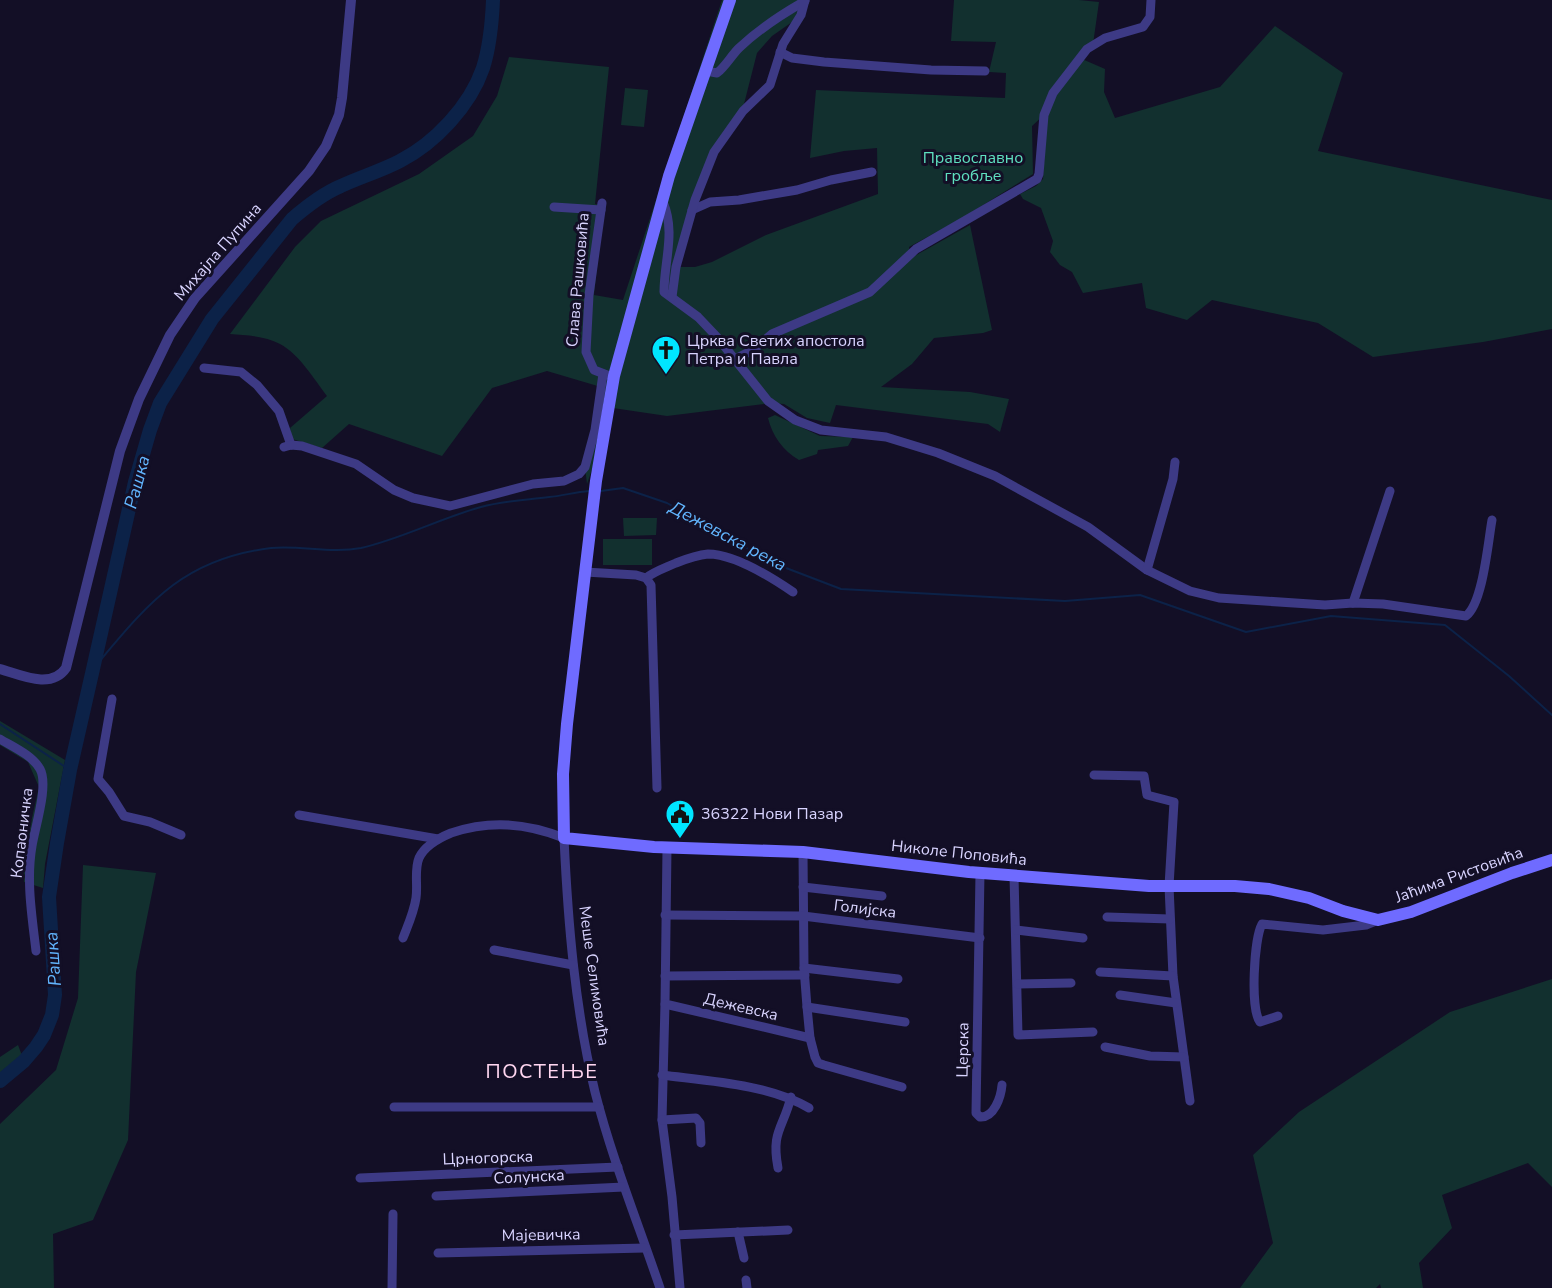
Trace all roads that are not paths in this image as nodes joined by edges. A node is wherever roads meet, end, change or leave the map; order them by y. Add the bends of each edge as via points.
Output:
1 (351, 0) edge
2 (730, 0) edge
3 (1151, 0) edge
4 (805, 1) edge
5 (780, 52) junction
6 (706, 71) junction
7 (985, 71) dead end
8 (873, 172) dead end
9 (663, 202) junction
10 (554, 207) dead end
11 (692, 210) junction
12 (672, 297) junction
13 (735, 359) junction
14 (204, 368) dead end
15 (609, 375) junction
16 (1175, 462) dead end
17 (1390, 491) dead end
18 (1492, 520) dead end
19 (1147, 570) junction
20 (585, 572) junction
21 (646, 578) junction
22 (793, 592) dead end
23 (1353, 603) junction
24 (0, 669) edge
25 (112, 699) dead end
26 (0, 739) edge
27 (1094, 775) dead end
28 (657, 788) dead end
29 (299, 815) dead end
30 (181, 835) dead end
31 (564, 838) junction
32 (438, 839) junction
33 (667, 848) junction
34 (803, 852) junction
35 (1552, 860) edge
36 (980, 873) junction
37 (1014, 876) junction
38 (1169, 886) junction
39 (803, 887) junction
40 (882, 896) dead end
41 (665, 915) junction
42 (803, 916) junction
43 (1107, 917) dead end
44 (1170, 919) junction
45 (1378, 920) junction
46 (1016, 930) junction
47 (403, 938) dead end
48 (1083, 938) dead end
49 (980, 939) junction
50 (494, 950) dead end
51 (36, 951) dead end
52 (573, 965) junction
53 (804, 971) junction
54 (1100, 972) dead end
55 (665, 975) junction
56 (1173, 976) junction
57 (898, 980) dead end
58 (1071, 983) dead end
59 (1018, 984) junction
60 (1120, 995) dead end
61 (1176, 1003) junction
62 (665, 1004) junction
63 (807, 1007) junction
64 (1278, 1016) dead end
65 (905, 1022) dead end
66 (1093, 1032) dead end
67 (810, 1038) junction
68 (1105, 1047) dead end
69 (1184, 1057) junction
70 (662, 1075) junction
71 (1002, 1085) dead end
72 (902, 1087) dead end
73 (791, 1097) junction
74 (1190, 1101) dead end
75 (394, 1107) dead end
76 (599, 1107) junction
77 (809, 1108) dead end
78 (662, 1120) junction
79 (701, 1143) dead end
80 (618, 1167) junction
81 (778, 1168) dead end
82 (360, 1178) dead end
83 (624, 1187) junction
84 (436, 1196) dead end
85 (393, 1214) dead end
86 (788, 1230) dead end
87 (738, 1232) junction
88 (674, 1235) junction
89 (645, 1248) junction
90 (438, 1252) dead end
91 (744, 1258) dead end
92 (392, 1288) edge
93 (660, 1288) edge
94 (680, 1288) edge

1 - 24 street, Михајла Пупина via 342,98 326,146 309,171 195,298 171,335 139,399 120,451 66,668 57,678 46,680
2 - 6 main road
3 - 13 street via 1150,17 1143,27 1105,38 1087,49 1053,93 1044,115 1037,179 916,249 870,292 772,334
4 - 5 street
4 - 6 street via 750,39 720,71
5 - 7 street via 824,63
5 - 11 street via 770,85 743,111 717,147
6 - 9 main road
8 - 11 street via 797,190 710,202
9 - 12 street via 670,225 664,292
9 - 15 main road
10 - 15 street, Слава Рашковића via 601,207 586,352 591,367
11 - 12 street
12 - 13 street via 698,316
13 - 19 street via 768,401 795,420 821,430 886,437 995,476 1088,526
14 - 15 street via 240,372 257,385 279,411 287,446 302,446 356,464 394,490 443,506 579,474 585,467
15 - 20 main road, Меше Селимовића
16 - 19 street
17 - 23 street
18 - 23 street via 1480,589 1466,616
19 - 23 street via 1190,591 1219,598 1325,605
20 - 21 street
20 - 31 main road, Меше Селимовића via 563,774
21 - 22 street via 694,556 717,555
21 - 28 street via 651,585
25 - 30 street via 98,779 124,816
26 - 51 street, Копаоничка via 32,760 43,776 29,866
27 - 38 street via 1144,776 1147,795 1174,802
29 - 32 street
31 - 32 street via 535,829 487,824
31 - 33 main road, Николе Поповића
31 - 52 street, Меше Селимовића
32 - 47 street via 420,855 416,901
33 - 34 main road, Николе Поповића
33 - 41 street
34 - 36 main road, Николе Поповића
34 - 39 street
35 - 45 main road, Јаћима Ристовића via 1411,912
36 - 37 main road, Николе Поповића
36 - 49 street, Церска
37 - 38 main road, Николе Поповића
37 - 46 street
38 - 44 street
38 - 45 main road, Јаћима Ристовића via 1269,889
39 - 40 street, Голијска
39 - 42 street
41 - 42 street
41 - 55 street
42 - 49 street, Голијска
42 - 53 street
43 - 44 street
44 - 56 street
45 - 64 street, Јаћима Ристовића via 1323,930 1262,924 1255,965 1256,1014 1260,1022
46 - 48 street
46 - 59 street
49 - 71 street, Церска via 976,1113 980,1117 990,1114
50 - 52 street
52 - 76 street, Меше Селимовића
53 - 55 street, Дежевска
53 - 57 street
53 - 63 street
54 - 56 street
55 - 62 street
56 - 61 street
58 - 59 street
59 - 66 street via 1018,1035
60 - 61 street
61 - 69 street
62 - 67 street, Дежевска
62 - 70 street
63 - 65 street
63 - 67 street
67 - 72 street via 818,1063
68 - 69 street via 1150,1056
69 - 74 street
70 - 73 street
70 - 78 street
73 - 77 street
73 - 81 street via 776,1138
75 - 76 street
76 - 80 street, Меше Селимовића
78 - 79 street via 696,1118
78 - 88 street
80 - 82 street, Црногорска
80 - 83 street, Меше Селимовића
83 - 84 street, Солунска
83 - 89 street, Меше Селимовића
85 - 92 street
86 - 87 street
87 - 88 street
87 - 91 street
88 - 94 street
89 - 90 street, Мајевичка
89 - 93 street, Меше Селимовића

